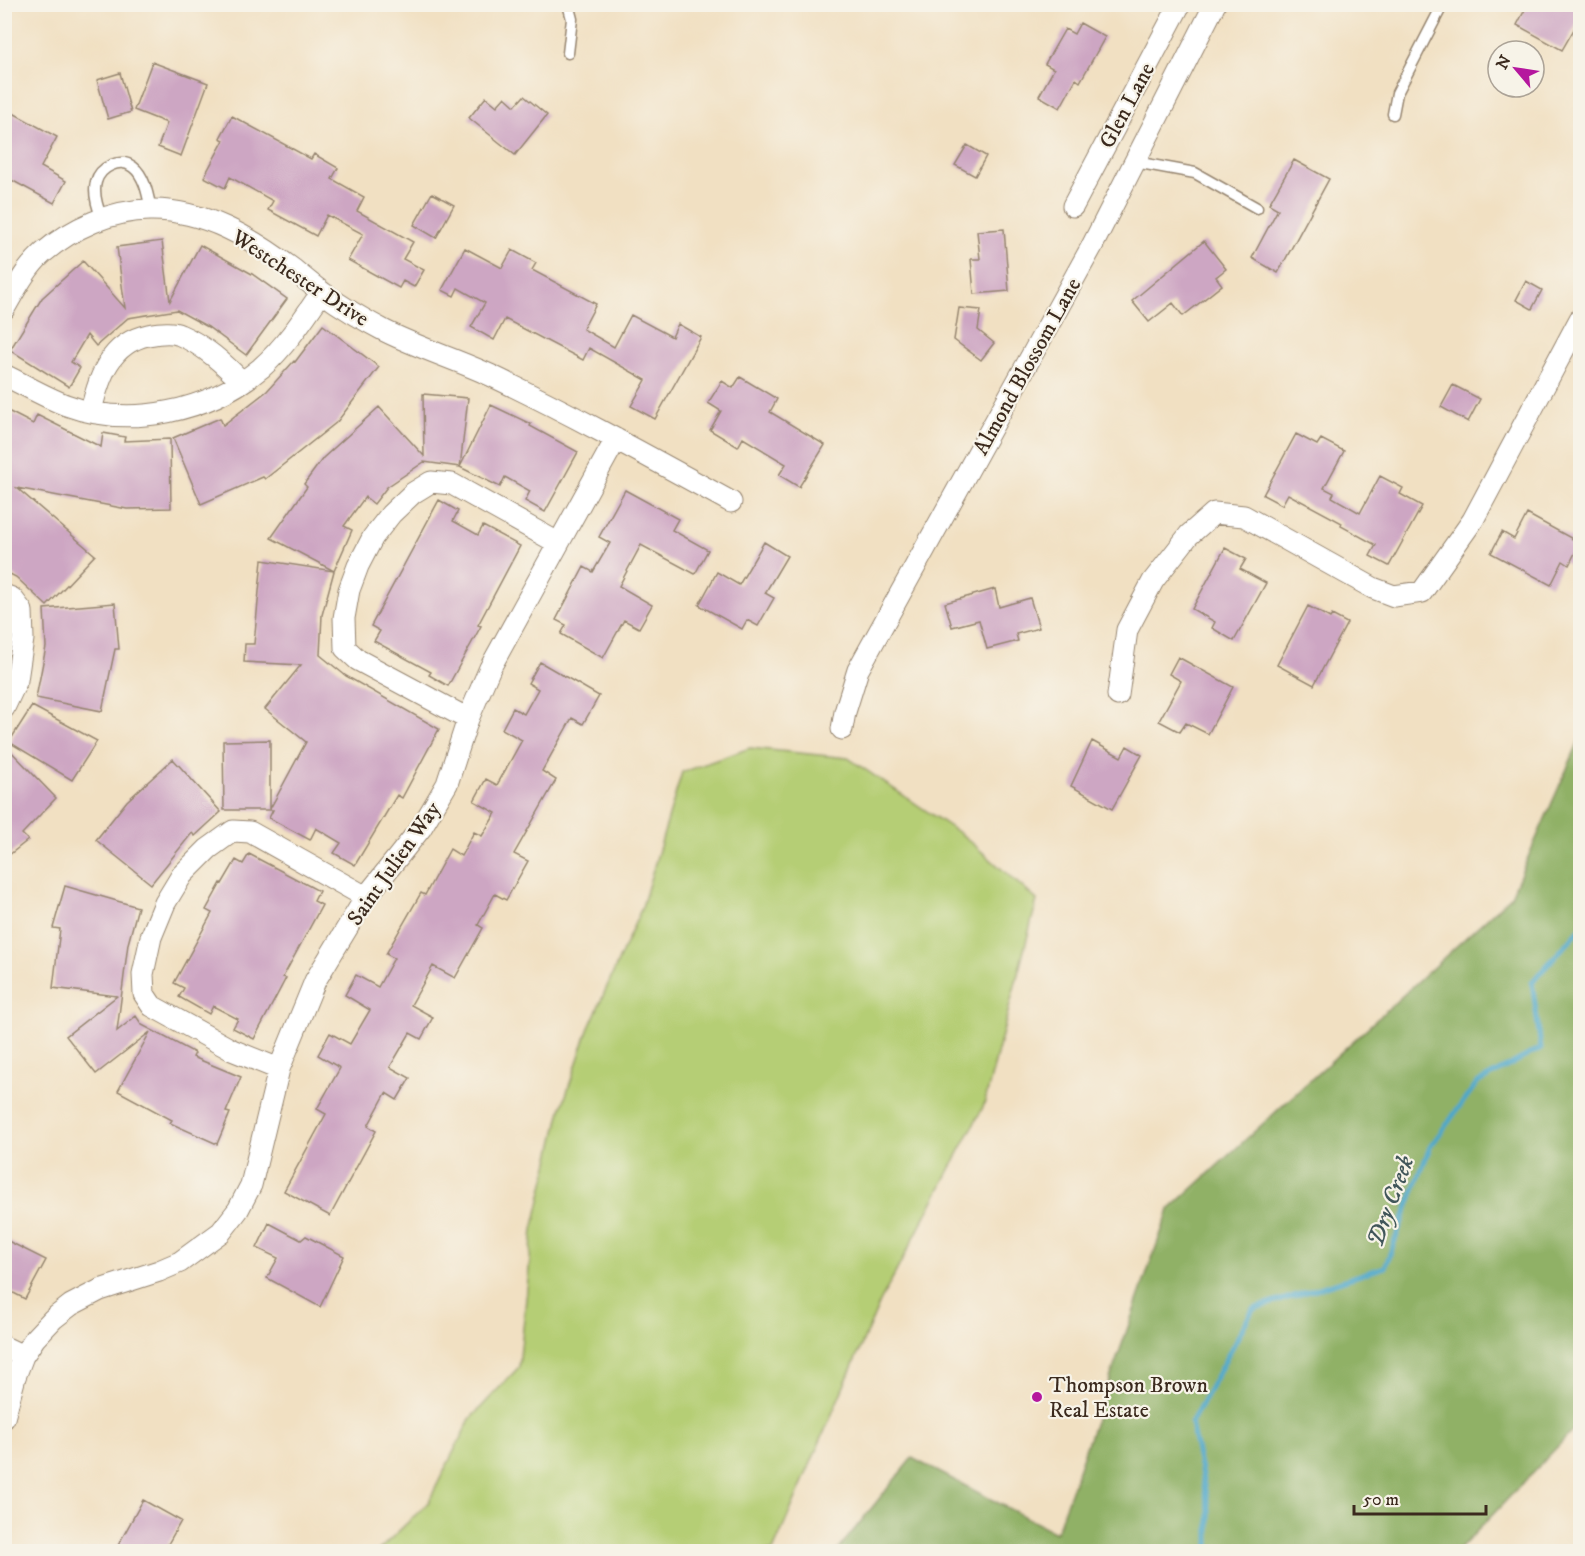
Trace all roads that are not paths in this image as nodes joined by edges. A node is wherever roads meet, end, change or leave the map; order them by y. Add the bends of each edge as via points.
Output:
1 (568, 4) edge
2 (1180, 4) edge
3 (1215, 4) edge
4 (1443, 4) edge
5 (568, 53) dead end
6 (1393, 114) dead end
7 (1135, 162) junction
8 (1072, 206) dead end
9 (1257, 208) dead end
10 (152, 210) junction
11 (102, 219) junction
12 (321, 293) junction
13 (4, 309) edge
14 (1581, 319) edge
15 (4, 375) edge
16 (242, 382) junction
17 (91, 411) junction
18 (616, 439) junction
19 (731, 502) dead end
20 (558, 543) junction
21 (4, 595) edge
22 (1118, 695) dead end
23 (4, 708) edge
24 (468, 719) junction
25 (842, 729) dead end
26 (366, 897) junction
27 (279, 1069) junction
28 (14, 1352) edge
29 (4, 1418) edge

1 - 5 lane via 572,19
2 - 8 street, Glen Lane
3 - 7 street, Almond Blossom Lane
4 - 6 lane via 1397,93
7 - 9 lane via 1195,173
7 - 25 street, Almond Blossom Lane via 858,670
10 - 11 street, Westchester Drive
10 - 11 lane via 145,184 134,167 114,164 103,169 96,182
10 - 12 street, Westchester Drive via 190,214 229,229 265,249
11 - 13 street, Westchester Drive via 73,232 42,254
12 - 16 street via 284,343
12 - 18 street, Westchester Drive via 386,331 487,374
14 - 22 street via 1473,520 1422,592 1394,596 1383,592 1244,516 1214,513 1189,535 1153,581 1127,630
15 - 17 street via 68,406
16 - 17 street via 194,405 168,412 140,416
16 - 17 street via 203,348 178,334 158,333 135,338 117,352 105,368
18 - 19 street, Westchester Drive
18 - 20 street, Saint Julien Way
20 - 24 street, Saint Julien Way via 490,668
20 - 24 street via 452,484 431,482 391,514 358,566 344,618 345,648 358,660
21 - 23 street via 12,598 22,611 23,639 16,680
24 - 26 street, Saint Julien Way via 447,784 421,828
26 - 27 street, Saint Julien Way via 315,981
26 - 27 street via 250,832 233,831 182,875 165,903 151,937 143,974 144,994 152,1006 232,1050
27 - 28 street, Saint Julien Way via 251,1185 221,1232 180,1262 100,1290 70,1305
28 - 29 street via 15,1377

